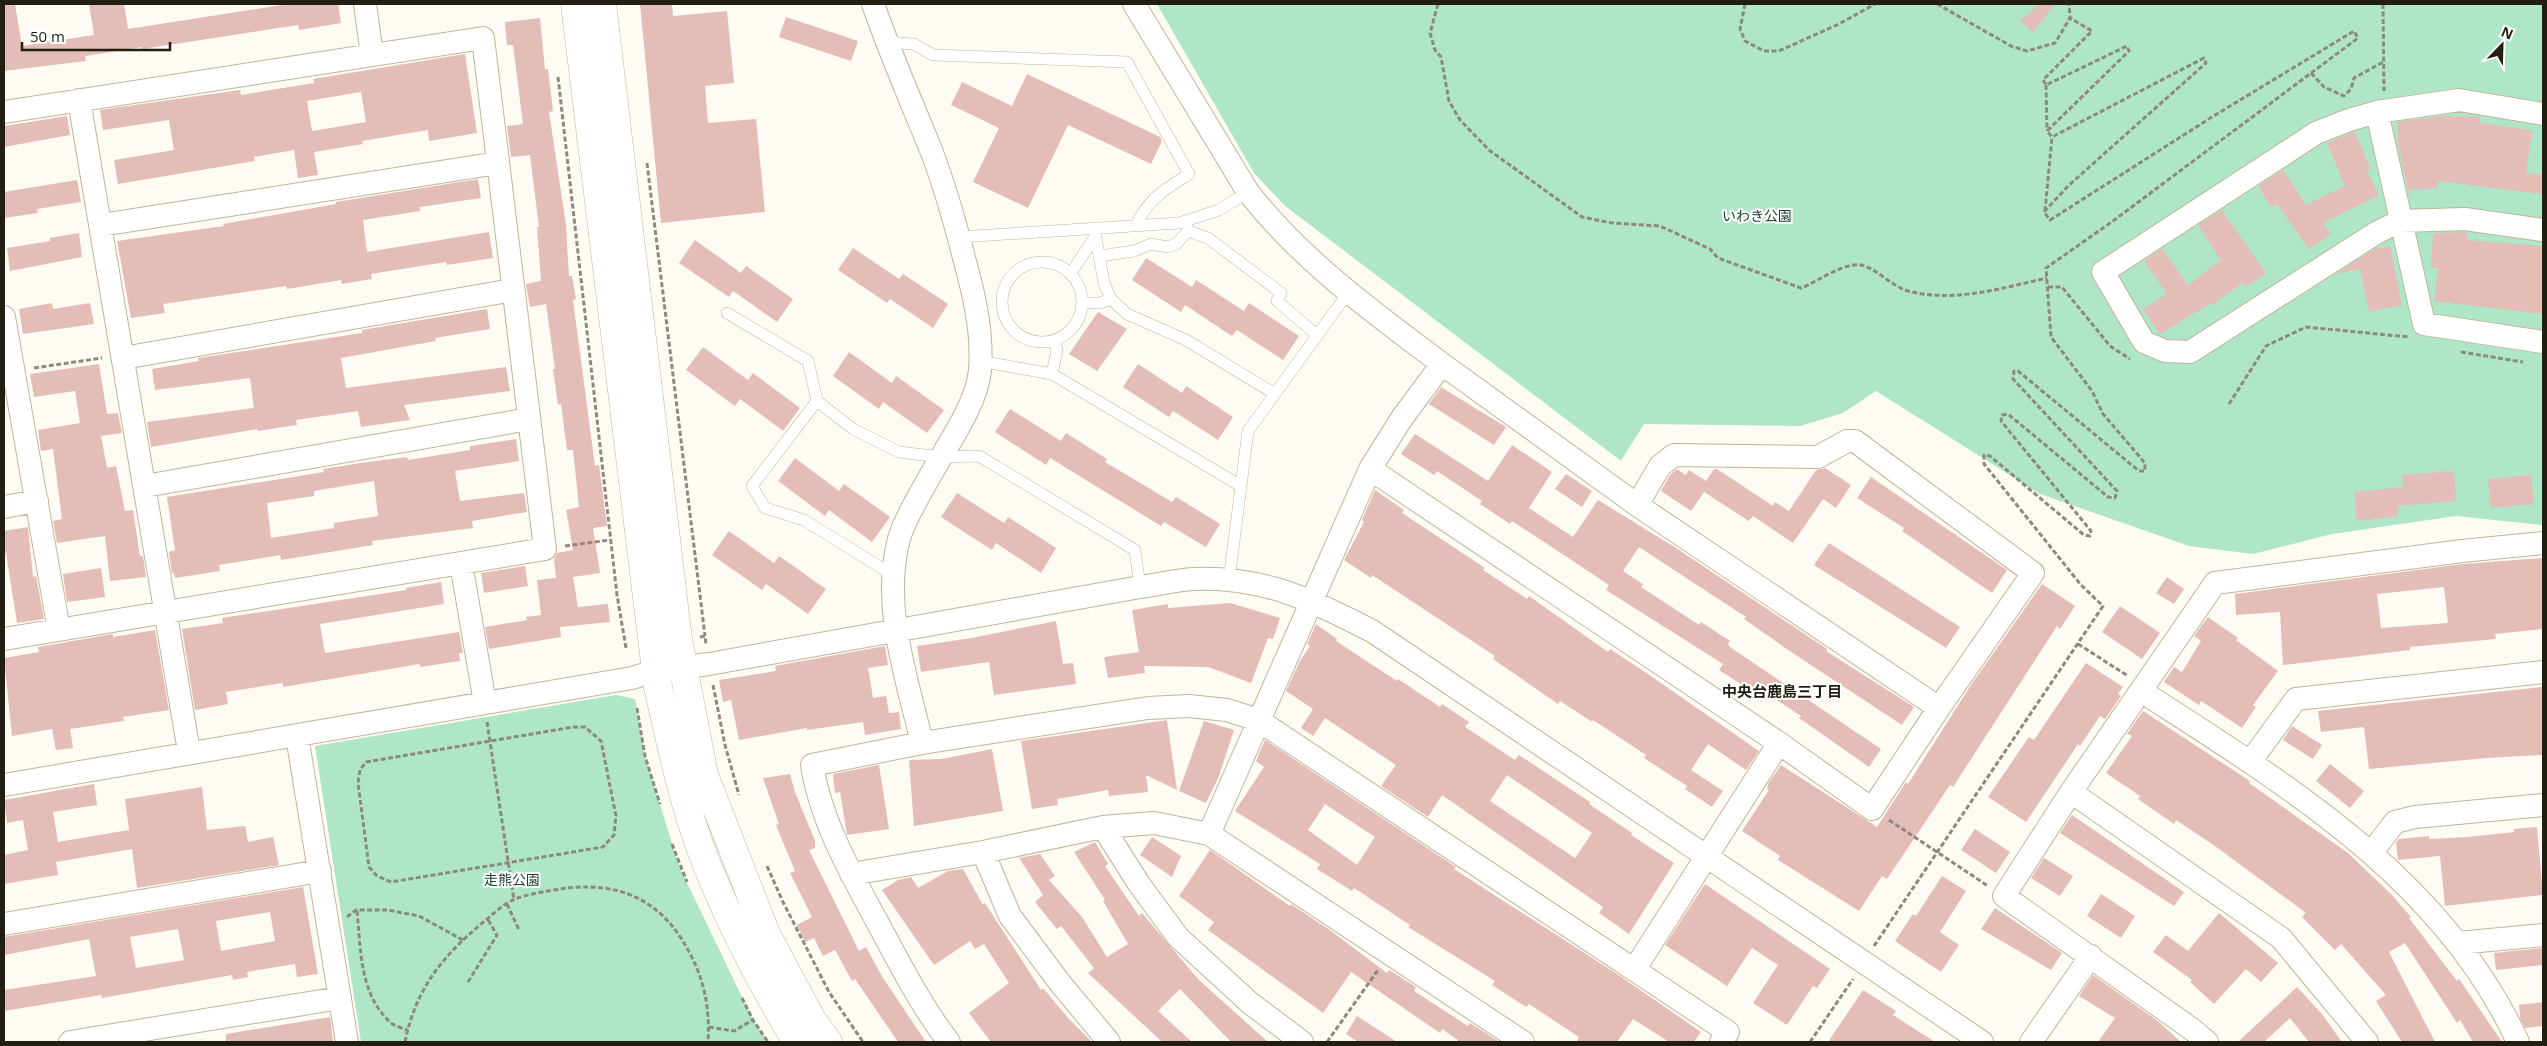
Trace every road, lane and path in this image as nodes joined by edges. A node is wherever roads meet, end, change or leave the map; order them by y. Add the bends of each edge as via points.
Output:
1 (365, 4) edge
2 (575, 4) edge
3 (602, 4) edge
4 (873, 4) edge
5 (1134, 4) edge
6 (1438, 4) edge
7 (1745, 4) edge
8 (1876, 4) edge
9 (1938, 4) edge
10 (2069, 4) edge
11 (2383, 4) edge
12 (2070, 18) junction
13 (886, 42) junction
14 (372, 55) junction
15 (2385, 61) junction
16 (558, 73) dead end
17 (2311, 73) junction
18 (2046, 85) junction
19 (80, 100) junction
20 (4, 112) edge
21 (2380, 112) junction
22 (2543, 114) edge
23 (2047, 131) junction
24 (2052, 137) junction
25 (647, 162) dead end
26 (498, 163) junction
27 (1248, 192) junction
28 (2044, 212) junction
29 (2400, 221) junction
30 (100, 224) junction
31 (1136, 225) junction
32 (1187, 226) junction
33 (2543, 230) edge
34 (1095, 232) junction
35 (959, 237) junction
36 (1100, 256) junction
37 (1071, 273) junction
38 (2047, 278) junction
39 (2048, 286) junction
40 (513, 290) junction
41 (1348, 293) junction
42 (1111, 299) junction
43 (1083, 303) junction
44 (728, 313) dead end
45 (4, 317) edge
46 (1317, 335) junction
47 (2410, 337) dead end
48 (1054, 340) junction
49 (2543, 342) edge
50 (2158, 348) junction
51 (2460, 352) dead end
52 (118, 358) junction
53 (980, 361) junction
54 (2525, 362) dead end
55 (1442, 364) junction
56 (1052, 374) junction
57 (15, 375) edge
58 (1275, 394) junction
59 (817, 401) junction
60 (2229, 404) dead end
61 (529, 419) junction
62 (941, 457) junction
63 (1370, 469) junction
64 (145, 486) junction
65 (1242, 486) junction
66 (36, 501) junction
67 (1637, 505) junction
68 (4, 507) edge
69 (610, 540) junction
70 (2543, 543) edge
71 (545, 549) junction
72 (462, 563) junction
73 (894, 575) junction
74 (1229, 580) junction
75 (1140, 587) junction
76 (1311, 600) junction
77 (166, 612) junction
78 (59, 630) junction
79 (896, 631) junction
80 (705, 636) dead end
81 (4, 640) edge
82 (2078, 644) junction
83 (626, 648) dead end
84 (682, 667) junction
85 (655, 671) junction
86 (2543, 672) edge
87 (712, 680) dead end
88 (2142, 688) junction
89 (485, 703) junction
90 (1939, 708) junction
91 (1258, 720) junction
92 (297, 736) junction
93 (187, 740) dead end
94 (489, 741) junction
95 (922, 743) junction
96 (1779, 743) junction
97 (2250, 762) junction
98 (4, 784) edge
99 (2071, 792) junction
100 (739, 797) dead end
101 (2543, 805) edge
102 (1872, 809) junction
103 (1104, 827) junction
104 (1209, 834) junction
105 (983, 852) junction
106 (1938, 852) junction
107 (2372, 852) junction
108 (1707, 857) junction
109 (763, 858) dead end
110 (507, 863) junction
111 (320, 871) junction
112 (851, 874) junction
113 (2004, 896) junction
114 (514, 900) junction
115 (507, 904) junction
116 (356, 910) junction
117 (488, 918) junction
118 (4, 924) edge
119 (330, 930) junction
120 (519, 930) dead end
121 (2543, 935) edge
122 (463, 940) junction
123 (2458, 943) junction
124 (1390, 954) junction
125 (2091, 956) junction
126 (1864, 962) junction
127 (1634, 970) junction
128 (468, 982) dead end
129 (340, 998) junction
130 (753, 1020) dead end
131 (709, 1027) junction
132 (407, 1030) junction
133 (70, 1042) edge
134 (347, 1042) edge
135 (405, 1042) edge
136 (708, 1042) edge
137 (797, 1042) edge
138 (828, 1042) edge
139 (863, 1042) edge
140 (949, 1042) edge
141 (1109, 1042) edge
142 (1302, 1042) edge
143 (1327, 1042) edge
144 (1523, 1042) edge
145 (1721, 1042) edge
146 (1810, 1042) edge
147 (1982, 1042) edge
148 (2031, 1042) edge
149 (2206, 1042) edge
150 (2367, 1042) edge
151 (2518, 1042) edge

1 - 14 street
2 - 85 street
3 - 84 street
4 - 13 street
5 - 27 street
6 - 38 path via 1430,33 1435,50 1441,57 1454,113 1489,150 1582,217 1612,223 1660,226 1710,249 1718,258 1801,288 1838,269 1861,265 1908,291 1938,295 1998,290
7 - 8 path via 1740,28 1744,41 1764,51 1778,51
9 - 12 path via 2011,46 2027,51 2055,43
10 - 12 path
11 - 15 path
12 - 18 path via 2092,31 2043,80
13 - 31 lane via 914,44 933,55 1127,62 1190,174 1160,192 1145,207
13 - 35 street via 932,152
14 - 19 street
14 - 26 street via 483,38
15 - 17 path via 2354,78 2351,89 2344,96 2324,86
15 - 21 path
16 - 69 path
17 - 28 path via 2358,38 2354,31 2050,220
17 - 38 path via 2046,268
18 - 23 path
18 - 23 path via 2127,46 2129,51
19 - 20 street
19 - 30 street
21 - 22 street via 2460,100
21 - 29 street
21 - 50 street via 2316,133 2103,272 2144,342
23 - 24 path
24 - 28 path
24 - 28 path via 2204,58 2206,63 2068,186
25 - 80 path
26 - 30 street
26 - 40 street
27 - 32 lane
27 - 41 street via 1270,219
29 - 33 street via 2465,219
29 - 49 street via 2424,324
29 - 50 street via 2376,232 2190,352
30 - 52 street
31 - 32 lane
31 - 34 lane
32 - 36 lane via 1176,244 1168,247 1151,244 1134,251
32 - 46 lane via 1281,293 1277,301
34 - 35 lane
34 - 36 lane
34 - 37 lane
35 - 53 street via 978,307
36 - 42 lane via 1104,283
37 - 43 lane via 1078,282
37 - 48 lane via 1054,262 1038,261 1022,266 1010,276 1003,290 1002,306 1007,322 1017,334 1032,341
38 - 39 path
39 - 50 path via 2062,287 2110,346 2128,358 2140,364 2148,362
39 - 82 path via 2051,337 2092,391 2103,414 2145,463 2145,471 2139,471 2014,371 2013,379 2117,491 2115,498 2108,497 2008,414 2002,414 2001,421 2091,531 2090,536 2084,535 1990,456 1984,455 1984,464 2081,584 2103,606
40 - 52 street
40 - 61 street
41 - 46 lane
41 - 55 street
42 - 43 lane
42 - 58 lane via 1127,314 1186,340
43 - 48 lane via 1075,327
44 - 59 lane via 808,361
45 - 57 street
46 - 58 lane
47 - 60 path via 2306,326 2266,346
48 - 56 lane via 1057,350
51 - 54 path
52 - 57 path
52 - 64 street
53 - 56 lane
53 - 62 street via 980,371 965,416
55 - 63 street
55 - 67 street
56 - 65 lane
57 - 66 street
58 - 65 lane via 1248,431
59 - 62 lane via 853,429 899,452
59 - 73 lane via 752,486 758,500 777,514 804,520
61 - 64 street
61 - 71 street
62 - 73 street via 899,538
62 - 75 lane via 978,456 1135,550
63 - 76 street
63 - 96 street
64 - 77 street
65 - 74 lane
66 - 68 street
66 - 78 street
67 - 90 street
67 - 90 street via 1660,466 1674,456 1818,457 1847,441 1855,441 2033,573
69 - 71 path
69 - 83 path
70 - 88 street via 2215,583
71 - 72 street
72 - 77 street
72 - 89 street
73 - 79 street via 892,596
74 - 75 street via 1192,579
74 - 76 street via 1269,586
75 - 79 street
76 - 91 street
76 - 108 street via 1372,630
77 - 78 street
77 - 93 street
78 - 81 street
79 - 84 street
79 - 95 street
82 - 88 path
82 - 106 path
84 - 85 street
84 - 138 street via 704,775 762,925 812,1020
85 - 89 street via 632,678
85 - 137 street via 680,782 714,883 759,979
86 - 97 street via 2296,699
87 - 100 path
88 - 97 street
88 - 99 street
89 - 92 street
89 - 94 path
90 - 102 street
91 - 95 street via 1227,710 1190,706 1148,708
91 - 104 street
91 - 127 street
92 - 98 street
92 - 111 street
94 - 110 path
94 - 110 path via 585,727 601,741 616,816 614,835 603,847
94 - 110 path via 366,762 360,770 358,783 369,867 377,876 391,882
95 - 112 street via 812,765 816,792
96 - 102 street
96 - 108 street
97 - 107 street
99 - 113 street
99 - 150 street via 2281,938
101 - 107 street via 2415,816 2395,822
102 - 106 path
103 - 104 street via 1154,823
103 - 105 street
103 - 142 street via 1139,884 1178,937 1250,1003
104 - 124 street
105 - 112 street
105 - 141 street via 1010,916
106 - 113 path
106 - 126 path
107 - 123 street via 2424,903
108 - 126 street
108 - 127 street
109 - 139 path via 829,992
110 - 114 path
111 - 118 street
111 - 119 street
112 - 140 street via 925,1010
113 - 125 street
114 - 115 path
114 - 131 path via 587,886 621,891 652,906 679,934 693,959 706,991
115 - 117 path
115 - 120 path
116 - 119 path
116 - 122 path via 388,910 419,916
116 - 132 path via 364,980 390,1022
117 - 122 path
117 - 128 path via 497,935
119 - 129 street
121 - 123 street
122 - 132 path via 435,970 419,997
123 - 151 street via 2502,1008
124 - 143 path
124 - 144 street
125 - 148 street
125 - 149 street
126 - 146 path
126 - 147 street
127 - 145 street via 1728,1032
129 - 133 street
129 - 134 street
130 - 131 path via 734,1031
131 - 136 path
132 - 135 path

